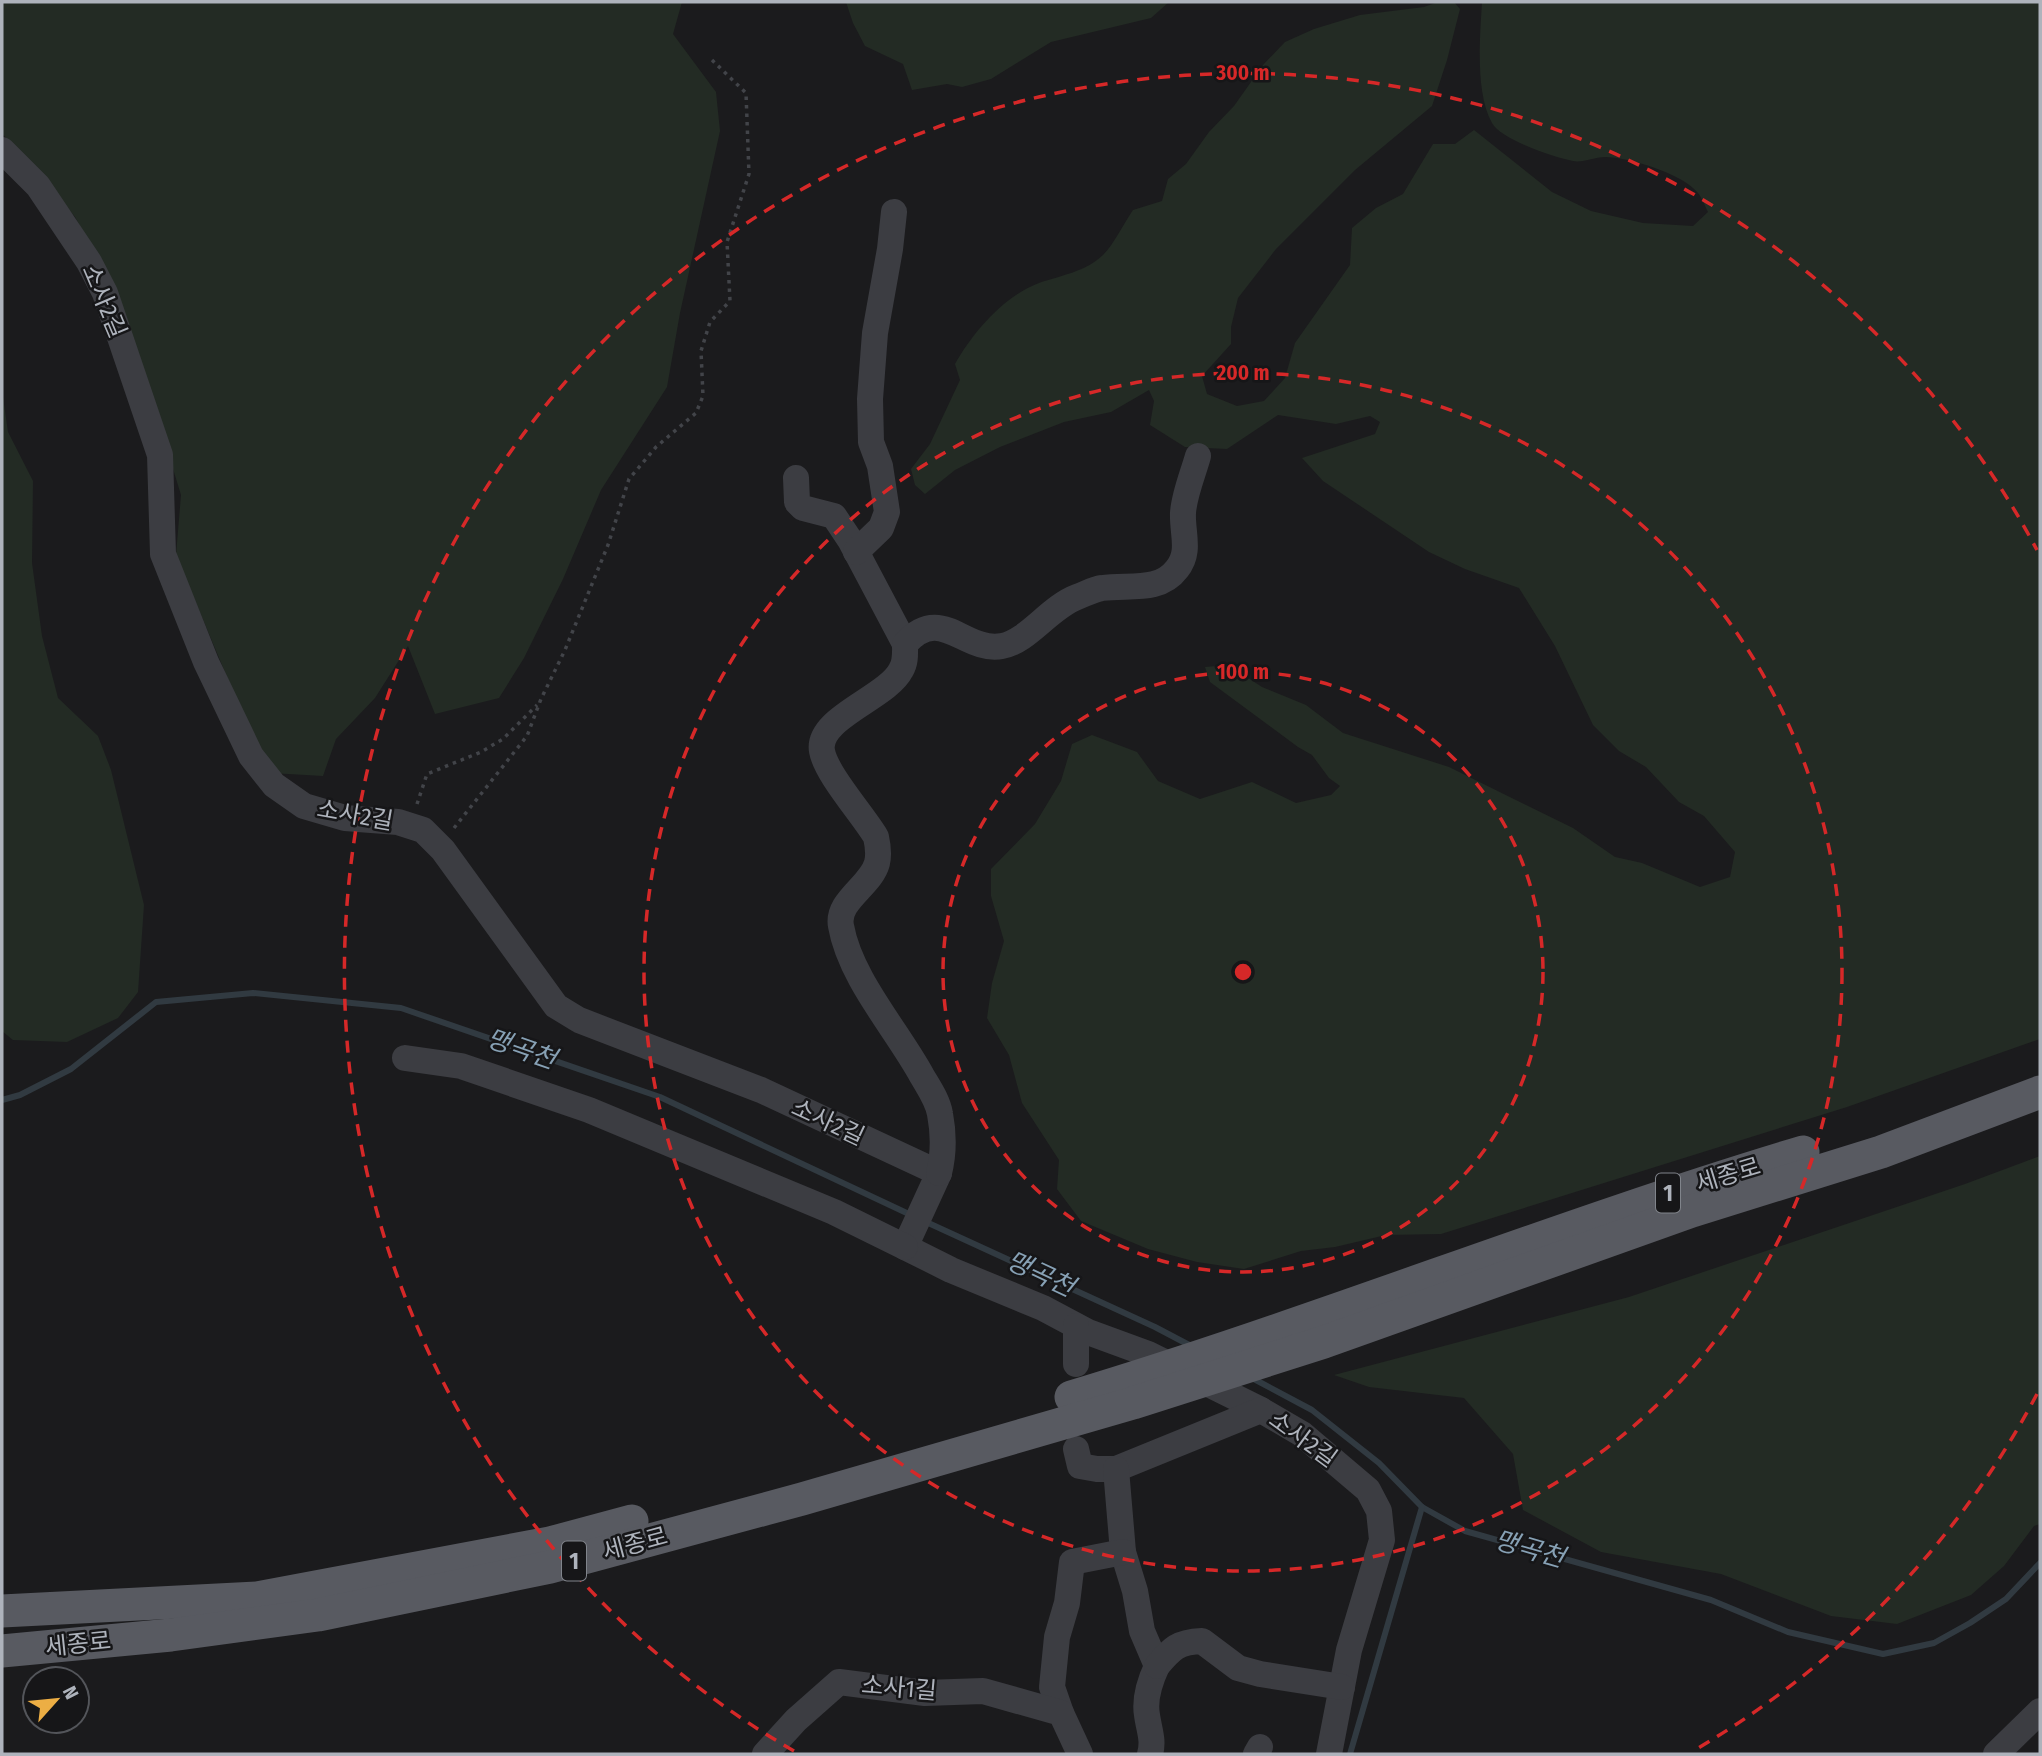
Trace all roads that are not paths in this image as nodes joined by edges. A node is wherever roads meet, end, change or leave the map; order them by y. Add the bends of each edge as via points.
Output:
1 (2, 149) edge
2 (894, 212) dead end
3 (1198, 456) dead end
4 (796, 478) dead end
5 (856, 552) junction
6 (905, 644) junction
7 (405, 1058) dead end
8 (2040, 1068) edge
9 (2040, 1092) edge
10 (938, 1176) junction
11 (908, 1242) junction
12 (1076, 1326) junction
13 (1076, 1364) dead end
14 (1132, 1391) junction
15 (1261, 1410) junction
16 (1076, 1449) dead end
17 (1116, 1469) junction
18 (1123, 1552) junction
19 (2, 1611) edge
20 (2, 1651) edge
21 (1157, 1666) junction
22 (1342, 1686) junction
23 (2040, 1711) edge
24 (1061, 1713) junction
25 (765, 1754) edge
26 (1080, 1754) edge
27 (1150, 1754) edge
28 (1329, 1754) edge
29 (1996, 1754) edge

1 - 10 street, 소사2길 via 38,186 105,293 160,455 163,554 205,662 250,757 274,785 304,806 345,818 398,822 423,831 439,845 556,1006 579,1020 761,1090
2 - 5 street via 870,399 871,442 887,512 881,528
3 - 6 street via 1183,511 1186,555 1166,581 1101,588 1072,598 1017,642 1002,646 987,647 930,626
4 - 5 street via 797,502 834,516
5 - 6 street
6 - 10 street via 901,671 831,726 822,740 822,750 827,765 877,837 877,865 843,910 840,922 850,957 909,1051 940,1112 944,1151
7 - 11 street, 소사2길 via 461,1066 589,1110
8 - 14 main road, 세종로 / 1 via 1874,1131 1689,1186 1297,1323
9 - 14 main road, 세종로 / 1 via 1881,1152 1692,1211 1324,1342
10 - 11 street
11 - 12 street, 소사2길 via 951,1270 1043,1307
12 - 13 street
12 - 15 street, 소사2길 via 1148,1354
14 - 19 main road, 세종로 / 1 via 550,1543 257,1598
14 - 20 main road, 세종로 / 1 via 802,1499 550,1567 318,1615
15 - 17 street
15 - 22 street, 소사2길 via 1302,1434 1352,1476 1368,1490 1379,1511 1382,1540
16 - 17 street via 1080,1466
17 - 18 street
18 - 21 street via 1142,1631
18 - 24 street via 1072,1562 1052,1687
21 - 22 street via 1172,1648 1202,1641 1238,1668
21 - 27 street via 1148,1685
22 - 28 street, 소사2길
23 - 29 street
24 - 25 street, 소사1길 via 983,1691 925,1693 839,1682
24 - 26 street

